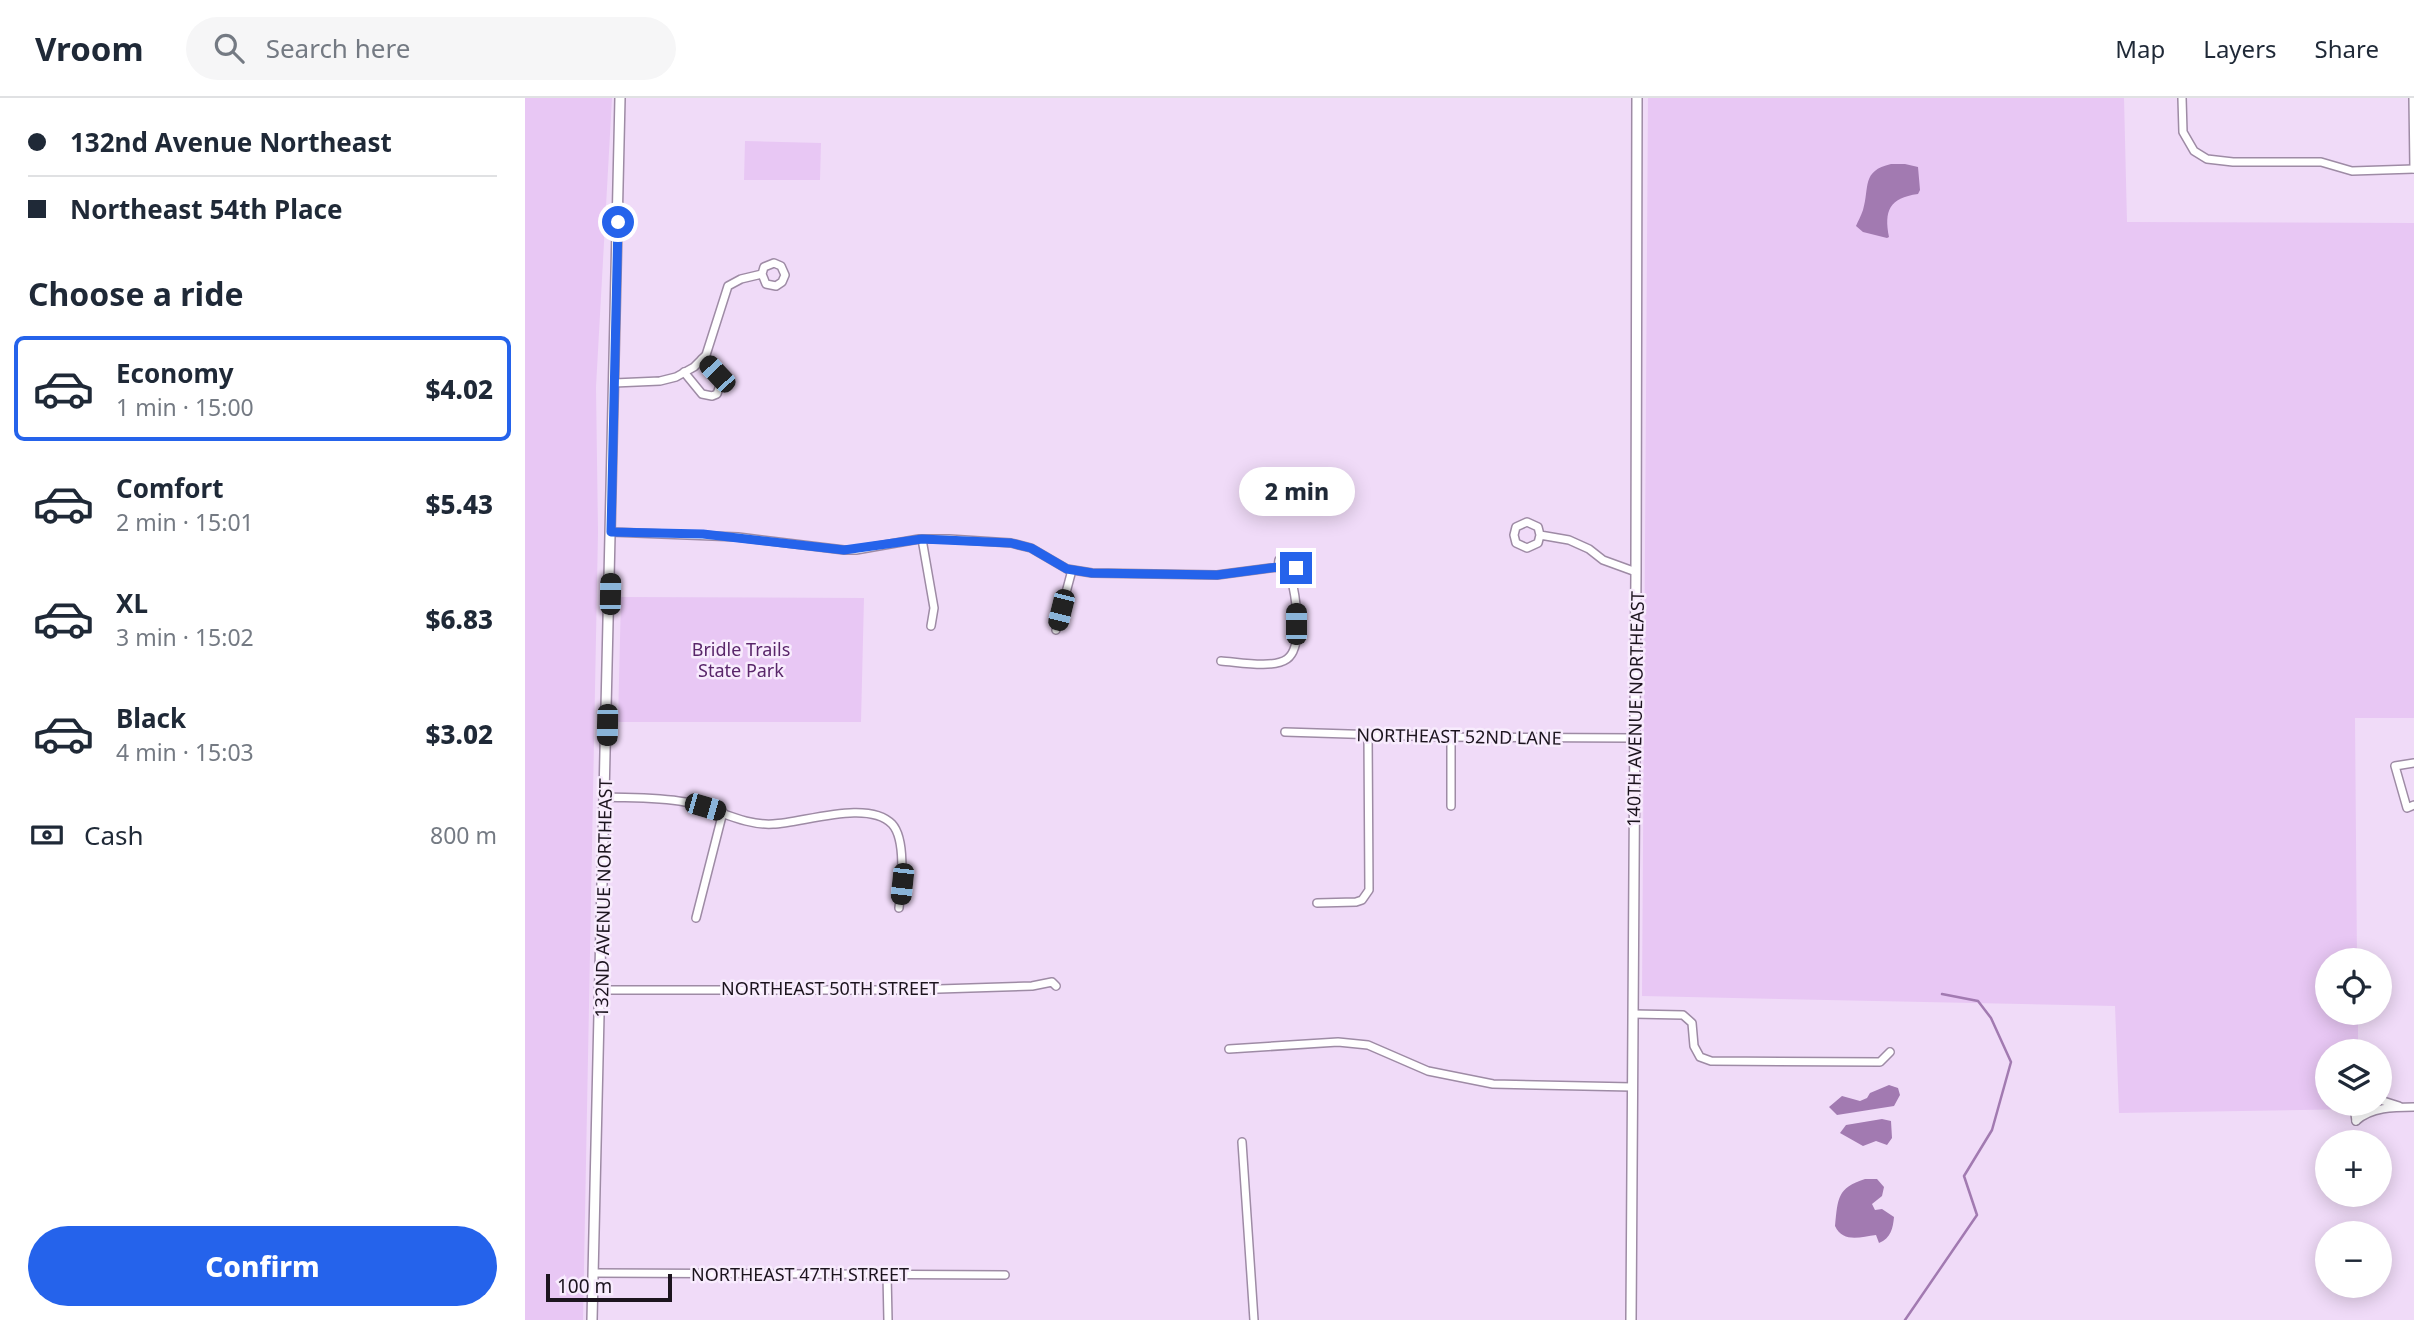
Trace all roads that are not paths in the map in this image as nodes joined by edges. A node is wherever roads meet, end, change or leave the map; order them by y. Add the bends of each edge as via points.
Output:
1 (620, 98) edge
2 (1637, 98) edge
3 (2182, 98) edge
4 (2413, 98) edge
5 (2414, 169) edge
6 (761, 274) dead end
7 (702, 359) junction
8 (684, 372) junction
9 (614, 383) junction
10 (611, 532) junction
11 (1540, 535) dead end
12 (922, 539) junction
13 (1278, 567) junction
14 (1072, 570) junction
15 (1636, 572) junction
16 (1290, 573) junction
17 (932, 626) dead end
18 (1056, 631) dead end
19 (1221, 661) dead end
20 (1285, 732) dead end
21 (1368, 734) junction
22 (1451, 737) junction
23 (1634, 738) junction
24 (2414, 763) edge
25 (605, 797) junction
26 (2414, 805) edge
27 (1451, 806) dead end
28 (723, 812) junction
29 (1317, 903) dead end
30 (899, 908) dead end
31 (695, 918) dead end
32 (1056, 986) dead end
33 (601, 990) junction
34 (1633, 1014) junction
35 (1229, 1049) dead end
36 (1890, 1052) dead end
37 (1632, 1087) junction
38 (2392, 1104) edge
39 (2403, 1107) junction
40 (2414, 1107) edge
41 (2392, 1108) edge
42 (1242, 1142) dead end
43 (594, 1273) junction
44 (887, 1274) junction
45 (1005, 1275) dead end
46 (592, 1320) edge
47 (888, 1320) edge
48 (1254, 1320) edge
49 (1631, 1320) edge

1 - 9 street, 132ND AVENUE NORTHEAST
2 - 15 street, 140TH AVENUE NORTHEAST
3 - 5 street via 2187,142 2207,159 2321,162 2352,171
4 - 5 street
6 - 7 street via 728,286
7 - 8 street
7 - 8 street via 721,382 717,394 702,394
8 - 9 street via 660,382
9 - 10 street, 132ND AVENUE NORTHEAST
10 - 12 street via 715,535 844,550
10 - 25 street, 132ND AVENUE NORTHEAST
11 - 15 street via 1569,540
12 - 14 street via 1011,543 1031,548
12 - 17 street via 935,608
13 - 14 street via 1217,575
13 - 16 street
13 - 16 street via 1281,558 1293,557 1296,565
14 - 18 street
15 - 23 street, 140TH AVENUE NORTHEAST
16 - 19 street via 1296,601 1296,647 1288,658 1260,664
20 - 21 street, NORTHEAST 52ND LANE
21 - 22 street, NORTHEAST 52ND LANE
21 - 29 street via 1369,890 1356,902
22 - 23 street, NORTHEAST 52ND LANE
22 - 27 street
23 - 34 street, 140TH AVENUE NORTHEAST
24 - 26 street via 2395,766 2407,808
25 - 28 street via 649,797
25 - 33 street, 132ND AVENUE NORTHEAST
28 - 30 street via 771,825 853,813 883,817 898,835
28 - 31 street
32 - 33 street, NORTHEAST 50TH STREET via 1052,982 907,990
33 - 43 street, 132ND AVENUE NORTHEAST
34 - 36 street via 1683,1015 1692,1023 1693,1046 1700,1057 1711,1061 1880,1062
34 - 37 street, 140TH AVENUE NORTHEAST
35 - 37 street via 1354,1043 1428,1071 1493,1084
37 - 49 street, 140TH AVENUE NORTHEAST
38 - 39 street
39 - 40 street
39 - 41 street
42 - 48 street
43 - 44 street, NORTHEAST 47TH STREET
43 - 46 street, 132ND AVENUE NORTHEAST
44 - 45 street, NORTHEAST 47TH STREET
44 - 47 street

